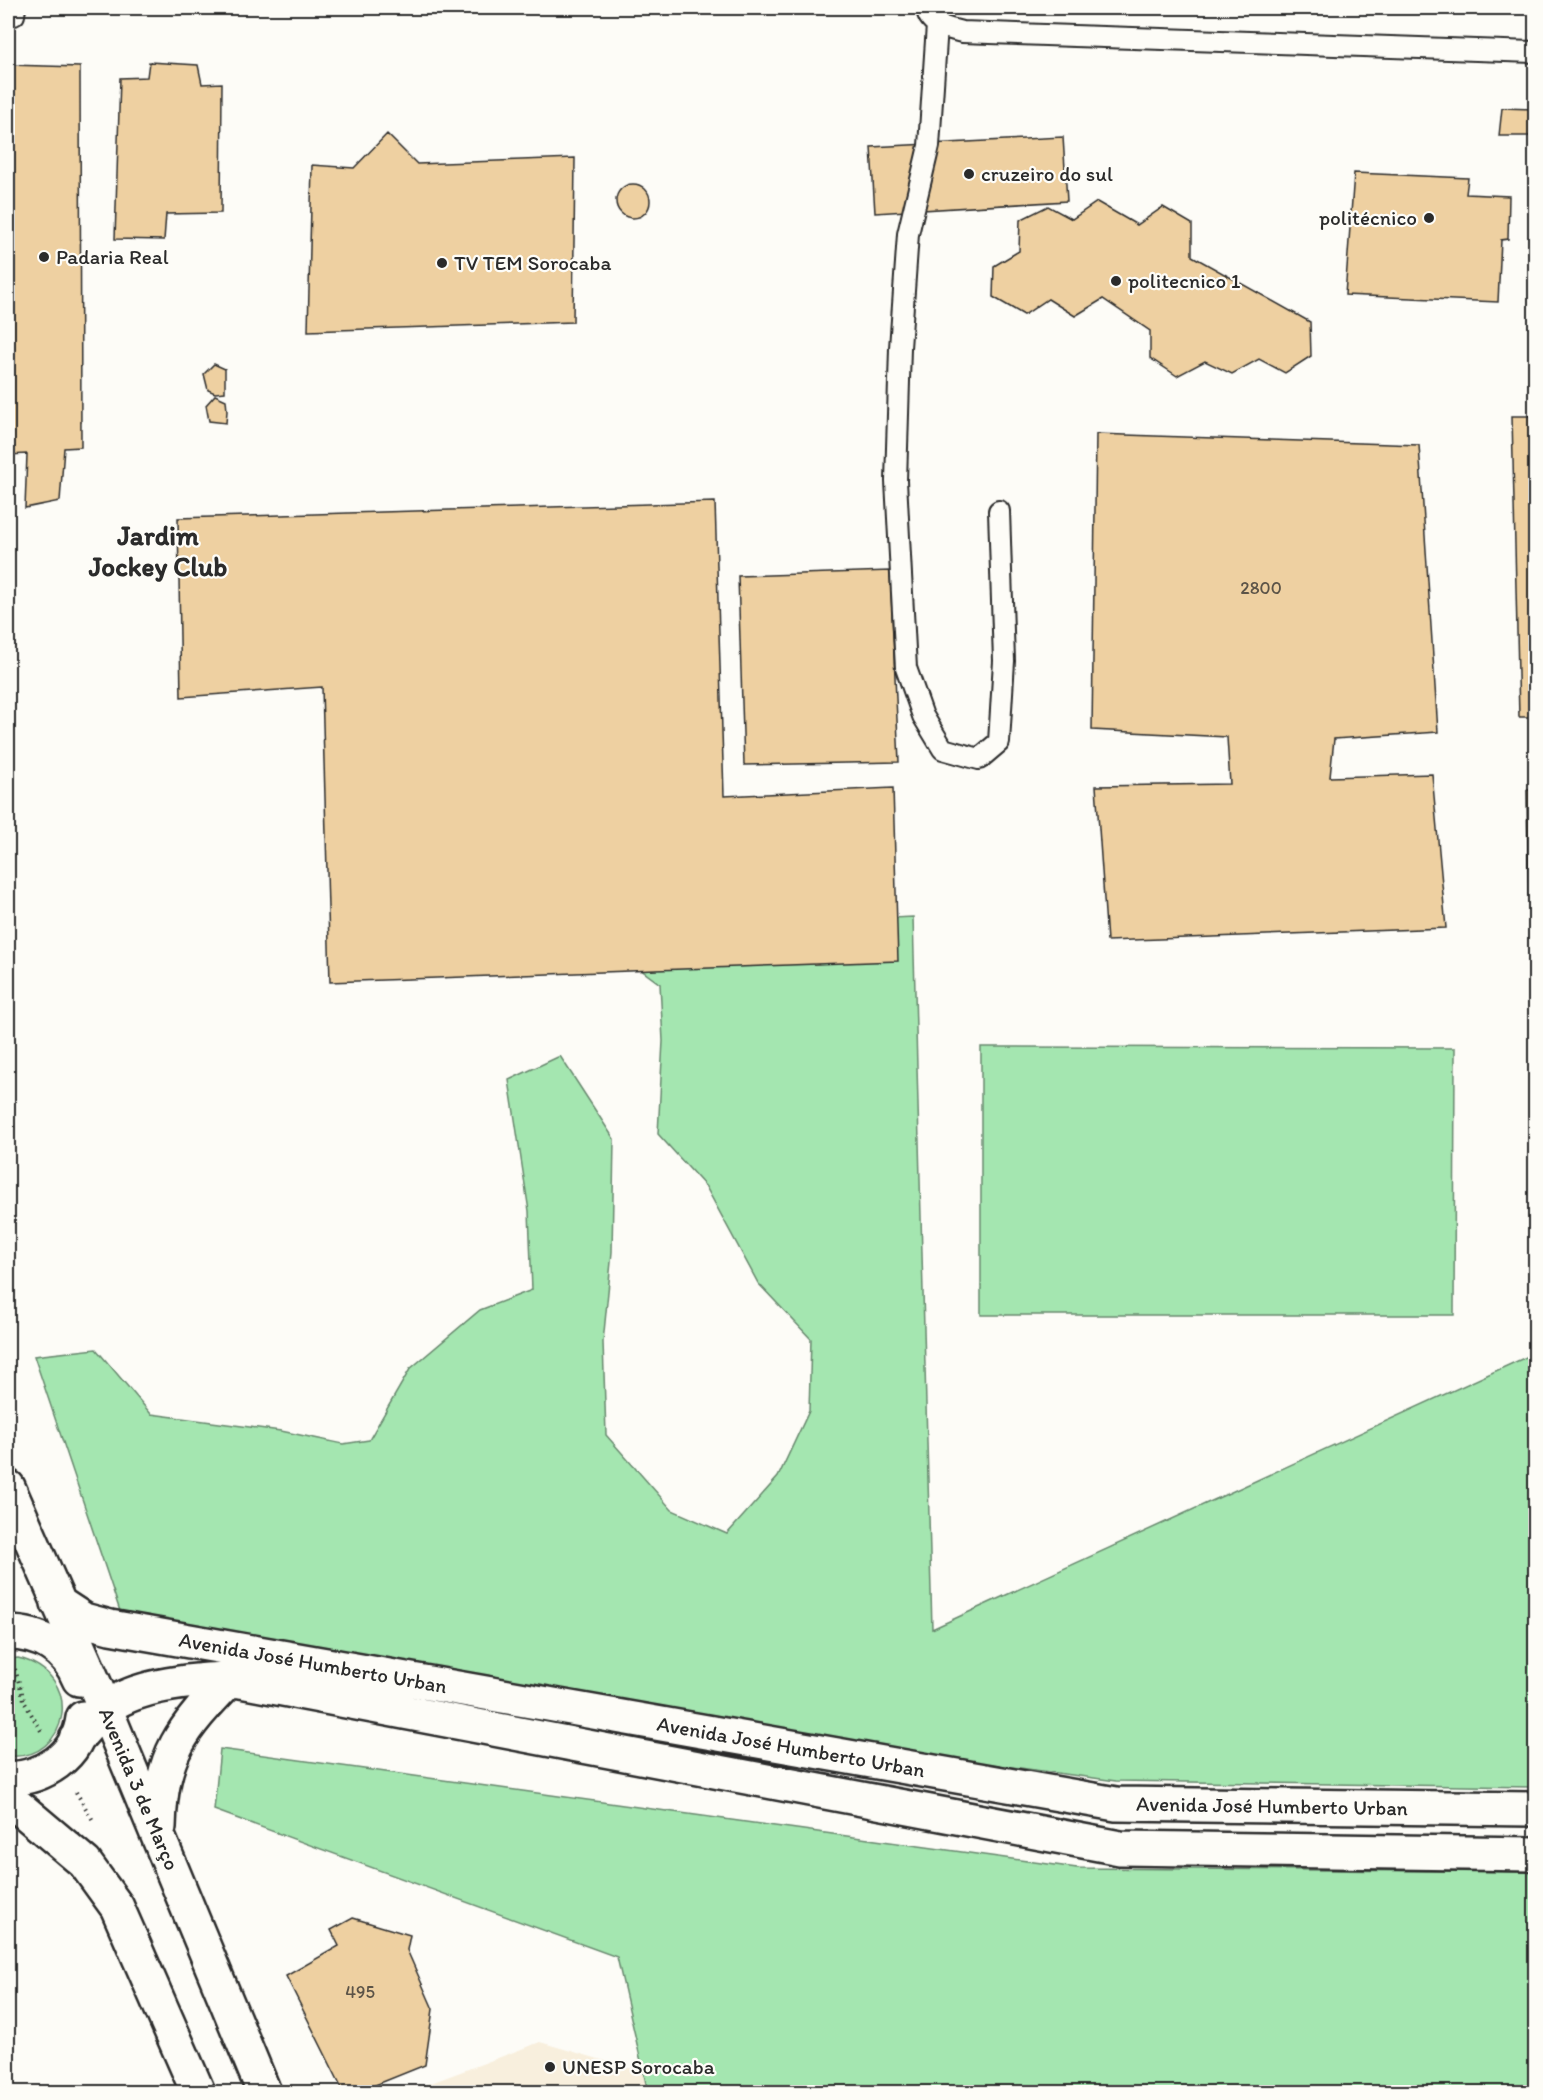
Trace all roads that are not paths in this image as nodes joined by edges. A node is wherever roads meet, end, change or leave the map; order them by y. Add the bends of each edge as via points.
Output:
1 (927, 8) edge
2 (937, 25) junction
3 (1536, 52) edge
4 (999, 511) dead end
5 (8, 1487) edge
6 (58, 1603) junction
7 (8, 1633) edge
8 (230, 1679) junction
9 (95, 1708) junction
10 (11, 1785) edge
11 (1536, 1809) edge
12 (22, 1815) edge
13 (159, 1835) junction
14 (1536, 1854) edge
15 (198, 2092) edge
16 (264, 2092) edge

1 - 2 lane
2 - 3 lane via 962,32
2 - 4 lane via 929,146 908,234 900,348 896,481 902,603 906,668 923,716 943,749 978,759 999,742 1004,661
5 - 6 street, Avenida 3 de Março
6 - 9 street, Avenida 3 de Março via 86,1666
6 - 11 street, Avenida José Humberto Urban via 84,1620 110,1627 1116,1804
7 - 9 street via 38,1637 54,1646 67,1658
8 - 9 street, Avenida José Humberto Urban via 164,1685
8 - 13 street via 186,1728 171,1754 160,1800
8 - 14 street, Avenida José Humberto Urban via 1120,1848
9 - 10 street, Avenida José Humberto Urban via 58,1762
9 - 13 street, Avenida 3 de Março
10 - 12 street
12 - 15 street via 85,1863 117,1907
13 - 16 street, Avenida 3 de Março

